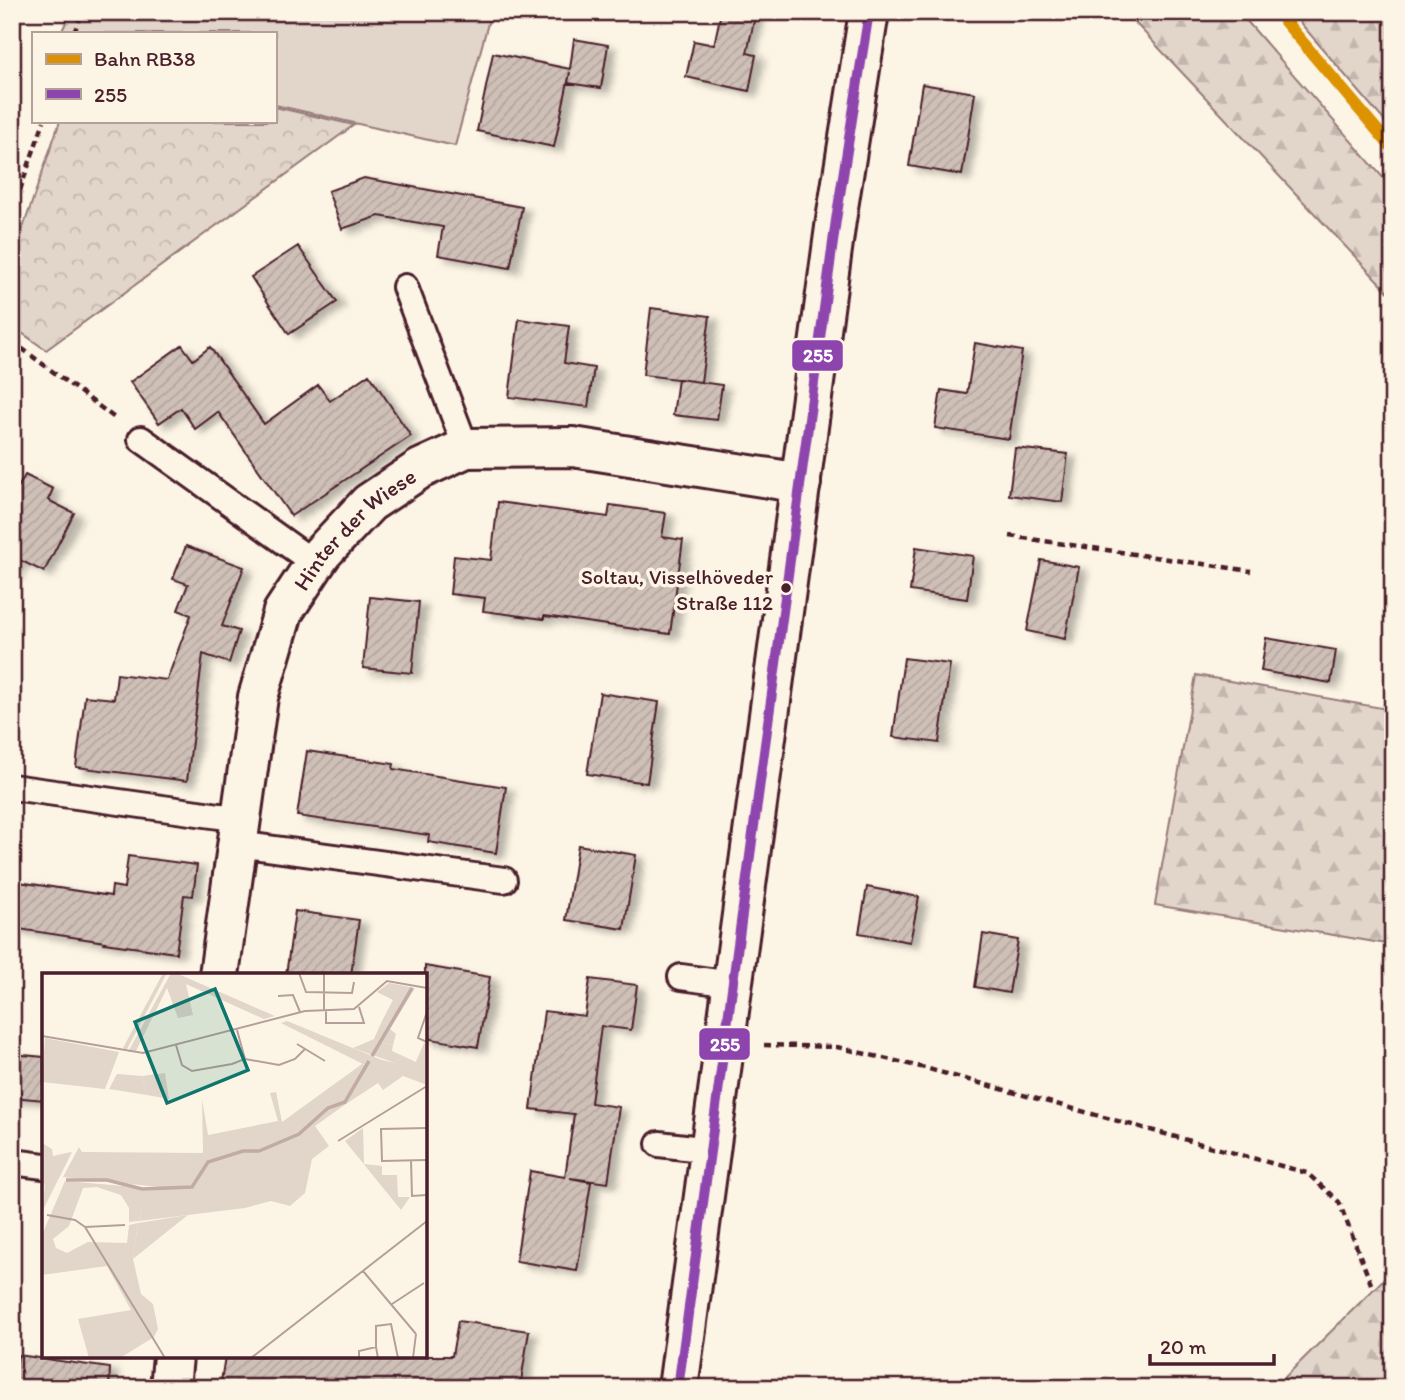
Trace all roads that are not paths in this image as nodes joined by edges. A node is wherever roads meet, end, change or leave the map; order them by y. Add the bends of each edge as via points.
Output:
1 (869, 12) edge
2 (405, 286) dead end
3 (141, 439) road end
4 (466, 448) junction
5 (801, 483) junction
6 (314, 563) junction
7 (12, 787) edge
8 (239, 831) junction
9 (504, 880) dead end
10 (219, 973) edge
11 (681, 976) dead end
12 (733, 984) junction
13 (659, 1144) dead end
14 (710, 1150) junction
15 (12, 1162) edge
16 (42, 1166) edge
17 (173, 1358) edge
18 (170, 1388) edge
19 (678, 1388) edge

1 - 5 street
2 - 4 lane
3 - 6 lane
4 - 5 street, Hinter der Wiese via 573,447
4 - 6 street, Hinter der Wiese via 420,469 369,503
5 - 12 street
6 - 8 street, Hinter der Wiese via 283,612 258,696
7 - 8 lane
8 - 9 lane
8 - 10 street, Hinter der Wiese
11 - 12 lane
12 - 14 street
13 - 14 lane
14 - 19 street
15 - 16 lane
17 - 18 street

